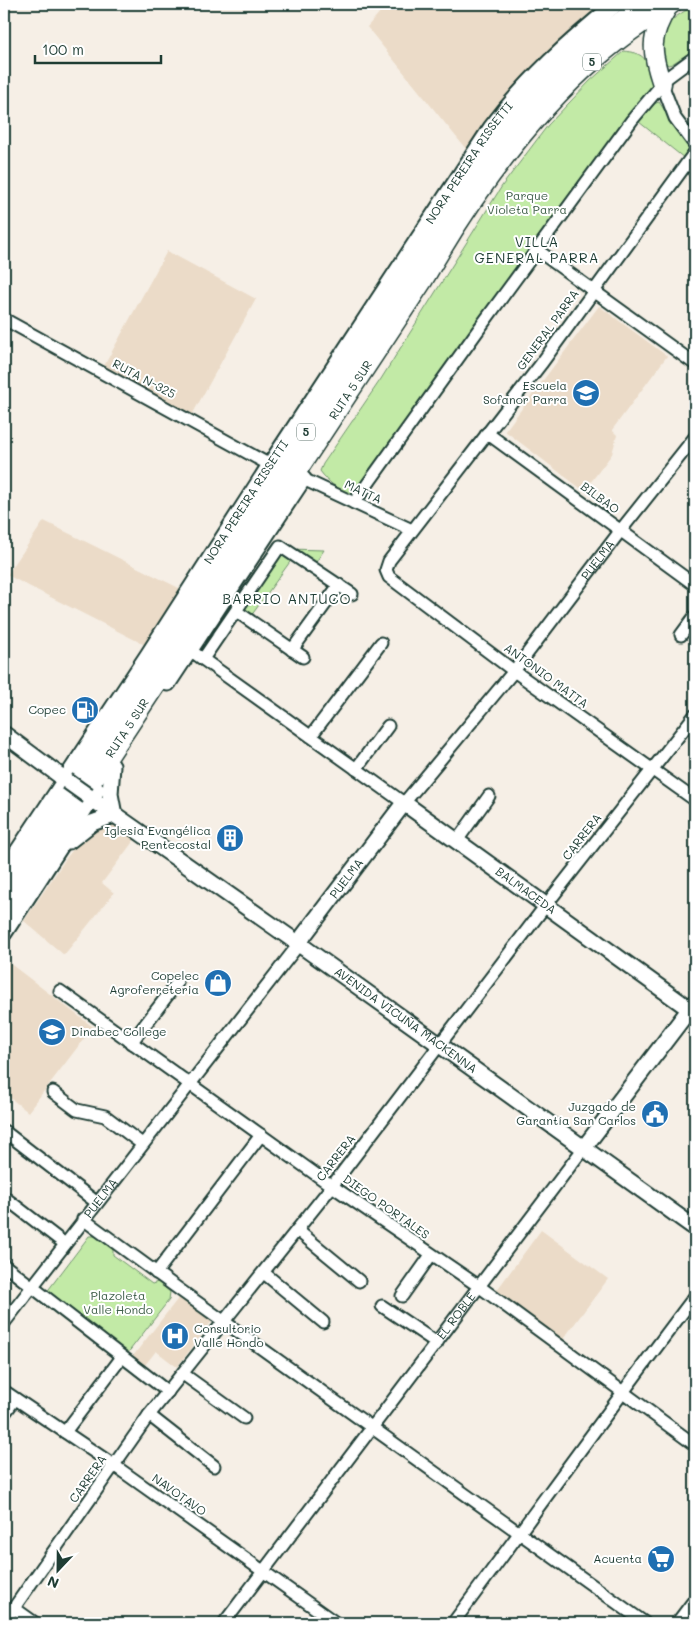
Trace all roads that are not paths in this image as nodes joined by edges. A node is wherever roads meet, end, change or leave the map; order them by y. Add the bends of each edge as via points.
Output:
1 (616, 4) edge
2 (645, 4) edge
3 (670, 5) edge
4 (695, 57) edge
5 (662, 84) junction
6 (695, 145) edge
7 (695, 152) edge
8 (537, 250) junction
9 (423, 281) junction
10 (593, 291) junction
11 (4, 319) edge
12 (695, 364) edge
13 (488, 432) junction
14 (695, 437) edge
15 (270, 465) junction
16 (303, 479) junction
17 (354, 503) junction
18 (412, 530) junction
19 (621, 530) junction
20 (386, 570) joint
21 (339, 585) junction
22 (695, 585) edge
23 (352, 594) dead end
24 (236, 611) junction
25 (695, 616) edge
26 (681, 635) dead end
27 (381, 643) dead end
28 (190, 650) junction
29 (292, 650) junction
30 (302, 657) dead end
31 (203, 659) junction
32 (514, 671) junction
33 (695, 715) edge
34 (388, 726) dead end
35 (4, 734) edge
36 (311, 736) junction
37 (112, 766) junction
38 (356, 769) junction
39 (653, 769) junction
40 (66, 780) junction
41 (489, 796) dead end
42 (90, 798) junction
43 (695, 800) edge
44 (404, 803) junction
45 (114, 814) junction
46 (456, 842) junction
47 (57, 851) junction
48 (4, 872) edge
49 (4, 893) edge
50 (546, 906) junction
51 (4, 915) edge
52 (4, 934) edge
53 (299, 944) junction
54 (176, 983) dead end
55 (60, 991) dead end
56 (693, 1008) edge
57 (131, 1043) junction
58 (439, 1046) junction
59 (190, 1084) junction
60 (53, 1092) dead end
61 (4, 1131) edge
62 (261, 1135) junction
63 (142, 1144) junction
64 (583, 1149) junction
65 (332, 1186) junction
66 (4, 1197) edge
67 (96, 1202) junction
68 (84, 1219) junction
69 (695, 1228) edge
70 (297, 1230) junction
71 (65, 1244) junction
72 (431, 1255) junction
73 (4, 1265) edge
74 (156, 1273) junction
75 (264, 1273) junction
76 (359, 1281) dead end
77 (32, 1287) junction
78 (480, 1287) junction
79 (402, 1296) dead end
80 (695, 1296) edge
81 (382, 1306) dead end
82 (224, 1322) junction
83 (323, 1322) dead end
84 (4, 1323) edge
85 (437, 1343) junction
86 (122, 1357) junction
87 (183, 1374) junction
88 (4, 1391) edge
89 (168, 1392) junction
90 (622, 1392) junction
91 (15, 1399) junction
92 (4, 1414) edge
93 (149, 1415) junction
94 (244, 1418) dead end
95 (372, 1428) junction
96 (66, 1432) junction
97 (695, 1444) edge
98 (114, 1466) junction
99 (214, 1466) dead end
100 (520, 1534) junction
101 (263, 1572) junction
102 (695, 1599) edge
103 (14, 1608) junction
104 (4, 1622) edge
105 (35, 1623) edge
106 (224, 1623) edge
107 (336, 1623) edge
108 (453, 1623) edge
109 (645, 1623) edge
110 (677, 1623) edge

1 - 15 main road, NORA PEREIRA RISSETTI via 540,70 505,110
2 - 49 highway, RUTA 5 SUR / 5 via 570,61 530,101 496,144
3 - 5 highway via 653,42 653,55
3 - 9 highway, RUTA 5 SUR / 5 via 597,57 567,86 477,195
4 - 5 street
5 - 6 street via 675,118
5 - 8 street
7 - 10 street, GENERAL PARRA
8 - 10 street
8 - 17 street
9 - 16 highway via 369,378
9 - 51 highway, RUTA 5 SUR / 5
10 - 12 street
10 - 13 street, GENERAL PARRA
11 - 15 street, RUTA N-325
13 - 18 street, GENERAL PARRA
13 - 19 street, BILBAO
14 - 19 street, PUELMA
15 - 40 main road, NORA PEREIRA RISSETTI
16 - 17 street, MATTA
16 - 28 main road
17 - 18 street, MATTA
18 - 20 street, GENERAL PARRA via 388,561
19 - 22 street, BILBAO
19 - 32 street, PUELMA
20 - 32 street, ANTONIO MATTA via 388,577
21 - 23 street
21 - 24 street via 280,546
21 - 29 street
24 - 29 street
24 - 31 street
25 - 26 street
27 - 36 street
28 - 31 street, BALMACEDA
28 - 37 main road
29 - 30 street
31 - 36 street, BALMACEDA
32 - 39 street, ANTONIO MATTA
32 - 44 street, PUELMA
33 - 39 street, CARRERA
34 - 38 street
35 - 40 main road
36 - 38 street, BALMACEDA
37 - 42 main road
37 - 45 main road via 110,794
38 - 44 street, BALMACEDA
39 - 43 street, ANTONIO MATTA
39 - 50 street, CARRERA
40 - 42 main road, AVENIDA VICUÑA MACKENNA, bridge
40 - 48 main road, NORA PEREIRA RISSETTI
41 - 46 street
42 - 45 main road, AVENIDA VICUÑA MACKENNA
42 - 47 main road
44 - 46 main road, BALMACEDA
44 - 53 main road, PUELMA
45 - 47 main road via 92,823
45 - 53 main road, AVENIDA VICUÑA MACKENNA
46 - 50 main road, BALMACEDA
47 - 52 main road
50 - 56 main road, BALMACEDA
50 - 58 street, CARRERA
53 - 58 main road, AVENIDA VICUÑA MACKENNA
53 - 59 street, PUELMA
54 - 57 street
55 - 57 street, DIEGO PORTALES
56 - 64 main road, EL ROBLE
57 - 59 street, DIEGO PORTALES
58 - 64 main road, AVENIDA VICUÑA MACKENNA
58 - 65 street, CARRERA
59 - 62 street, DIEGO PORTALES
59 - 63 street, PUELMA
60 - 63 street via 77,1110 105,1116
61 - 67 street
62 - 65 street, DIEGO PORTALES
62 - 74 street
63 - 67 street, PUELMA
64 - 69 main road, AVENIDA VICUÑA MACKENNA
64 - 78 street, EL ROBLE
65 - 70 street, CARRERA
65 - 72 street, DIEGO PORTALES
66 - 71 street
67 - 68 street, PUELMA
68 - 71 street, PUELMA
68 - 74 street
70 - 75 street, CARRERA
70 - 76 street
71 - 77 street, PUELMA
72 - 78 street, DIEGO PORTALES
72 - 79 street
73 - 77 street
74 - 82 street
75 - 82 street, CARRERA
75 - 83 street
77 - 84 street, PUELMA
77 - 86 street
78 - 85 street, EL ROBLE
78 - 90 street, DIEGO PORTALES
80 - 90 street
81 - 85 street
82 - 87 street, CARRERA
82 - 95 street
85 - 95 street, EL ROBLE
86 - 89 street
86 - 96 street
87 - 89 street, CARRERA
87 - 94 street
88 - 91 street, NAVOTAVO
89 - 93 street, CARRERA
90 - 97 street, DIEGO PORTALES
90 - 100 street
91 - 92 street
91 - 96 street, NAVOTAVO
93 - 98 street, CARRERA
93 - 99 street
95 - 100 street
95 - 101 street, EL ROBLE
96 - 98 street, NAVOTAVO
98 - 101 street, NAVOTAVO
98 - 103 street, CARRERA
100 - 108 street
100 - 109 street
101 - 106 street, EL ROBLE
101 - 107 street, NAVOTAVO
102 - 110 street
103 - 104 street, CARRERA
103 - 105 street

